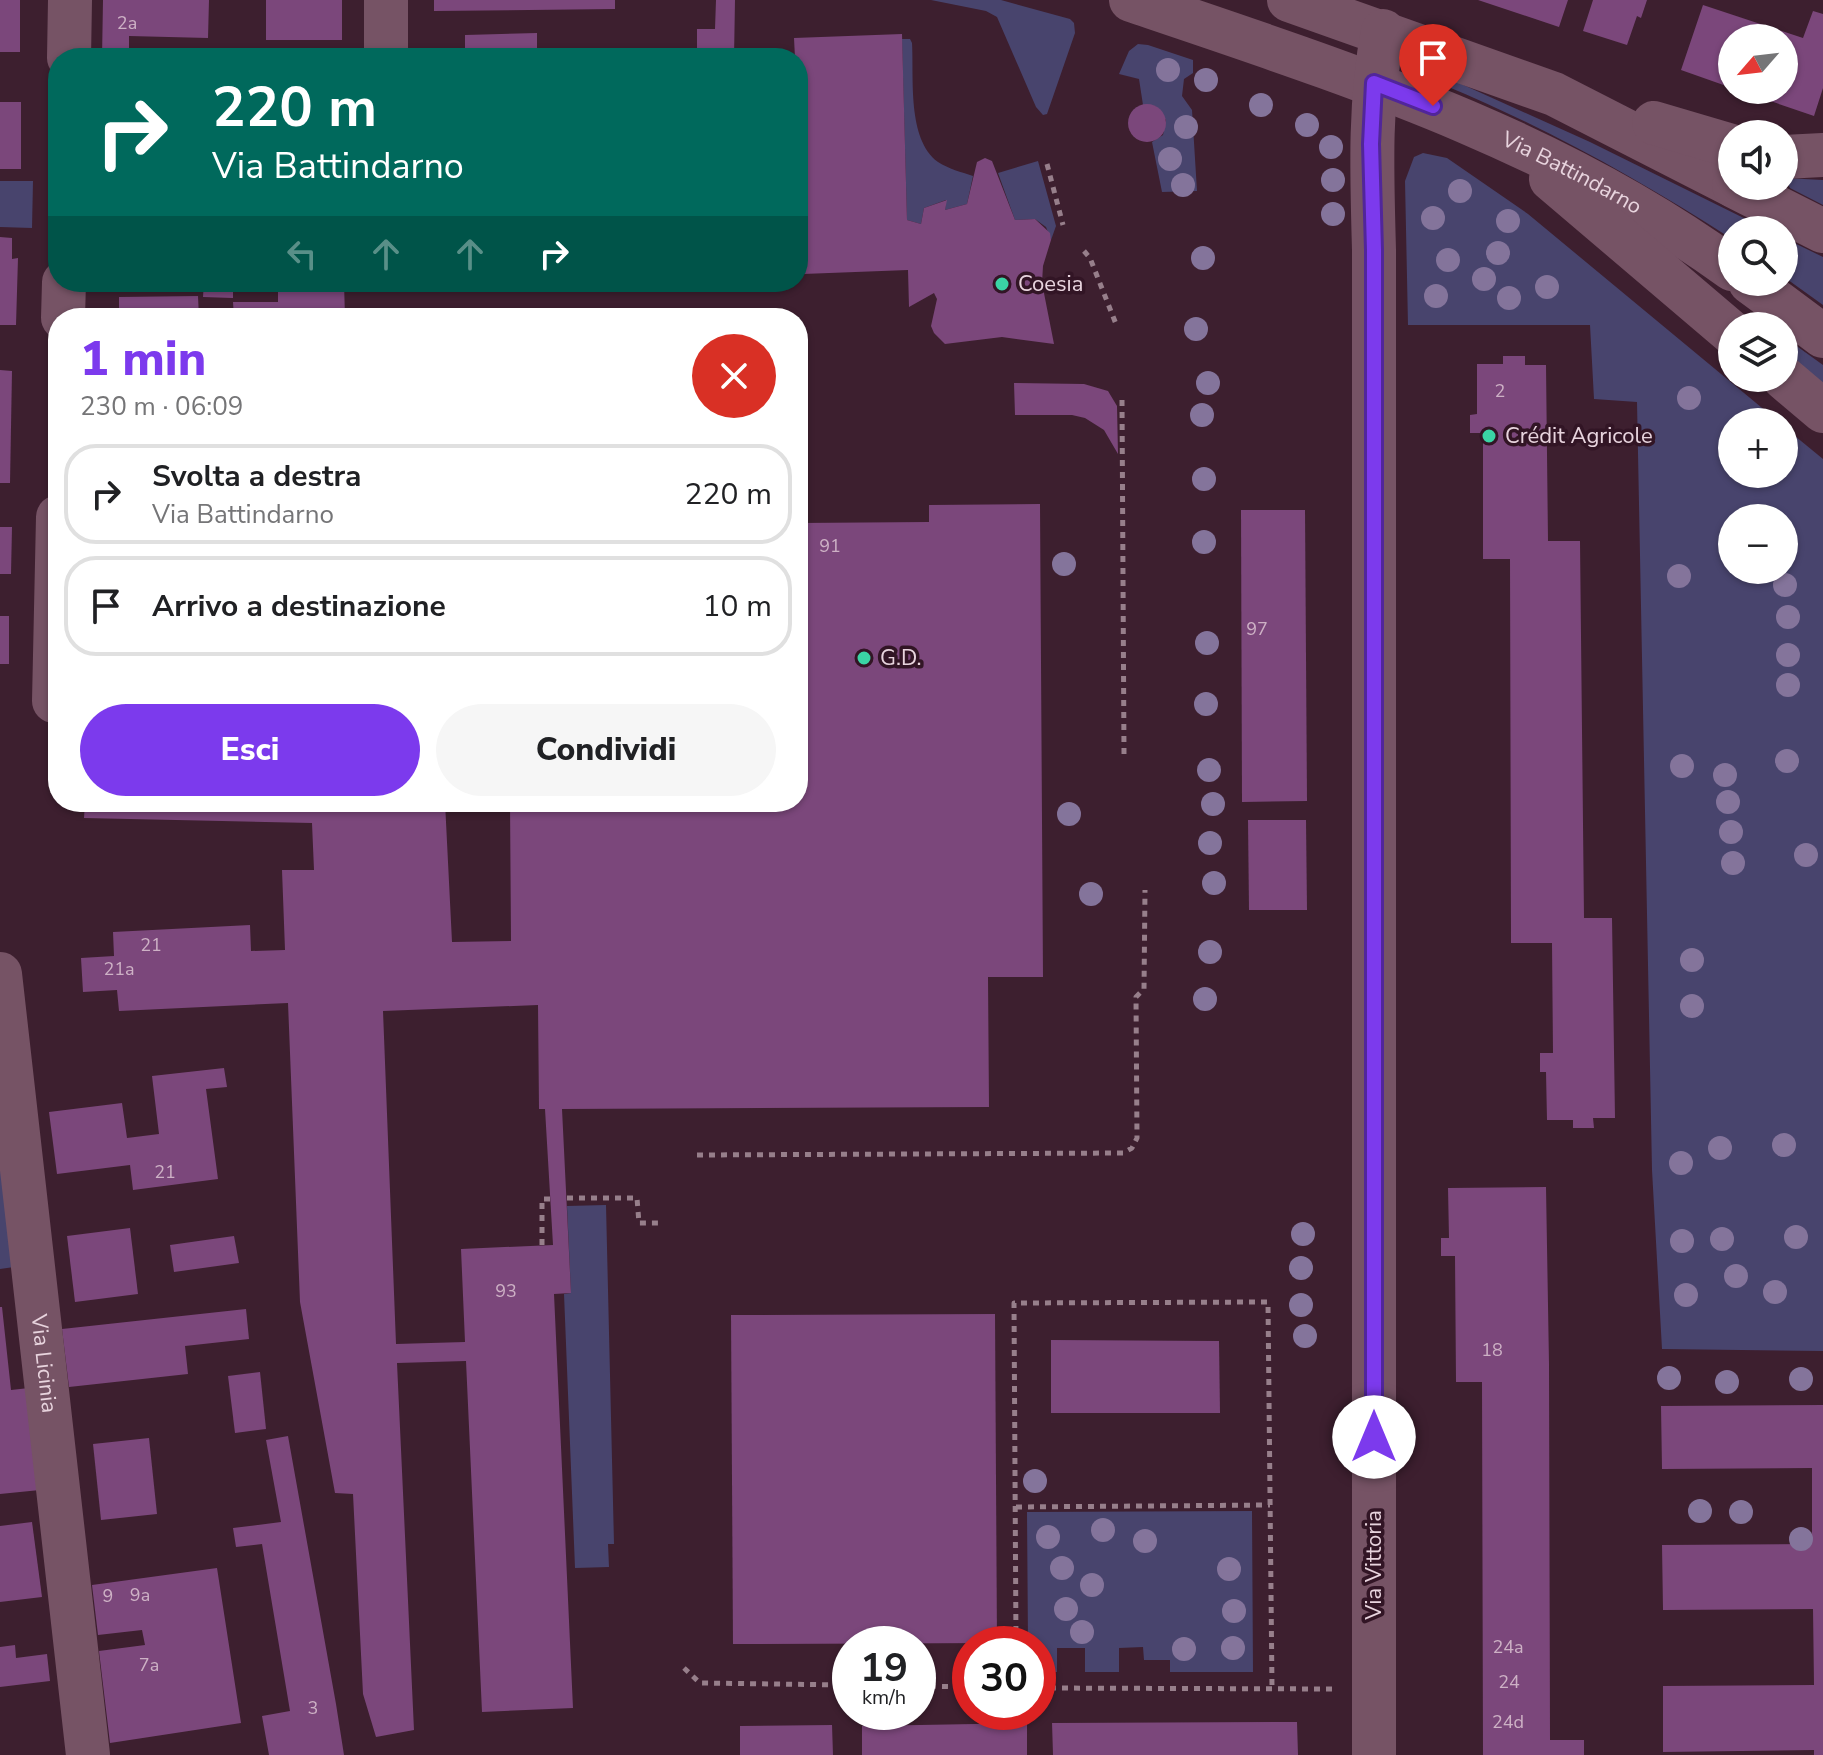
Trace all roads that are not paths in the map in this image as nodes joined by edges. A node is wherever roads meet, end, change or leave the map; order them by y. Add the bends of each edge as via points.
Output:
1 (70, 0) edge
2 (386, 0) edge
3 (1131, 0) edge
4 (1289, 0) edge
5 (1383, 31) junction
6 (69, 48) edge
7 (386, 48) edge
8 (1374, 83) junction
9 (1554, 94) junction
10 (1478, 125) junction
11 (1718, 142) edge
12 (1823, 155) edge
13 (1798, 156) edge
14 (1718, 177) edge
15 (1762, 200) edge
16 (1823, 231) edge
17 (1718, 260) edge
18 (1769, 296) edge
19 (1718, 321) edge
20 (1823, 336) edge
21 (1798, 390) edge
22 (1823, 411) edge
23 (0, 974) edge
24 (88, 1755) edge
25 (1374, 1755) edge

1 - 6 street
2 - 7 street
3 - 8 street, Via Battindarno
4 - 5 street
5 - 8 street, Via Vittoria
5 - 9 street
8 - 10 street, Via Battindarno
8 - 25 street, Via Vittoria
9 - 11 street
9 - 14 street
10 - 17 street, Via Battindarno via 1619,196
10 - 19 street via 1545,174
12 - 13 street
15 - 16 street
18 - 20 street
21 - 22 street
23 - 24 street, Via Licinia

